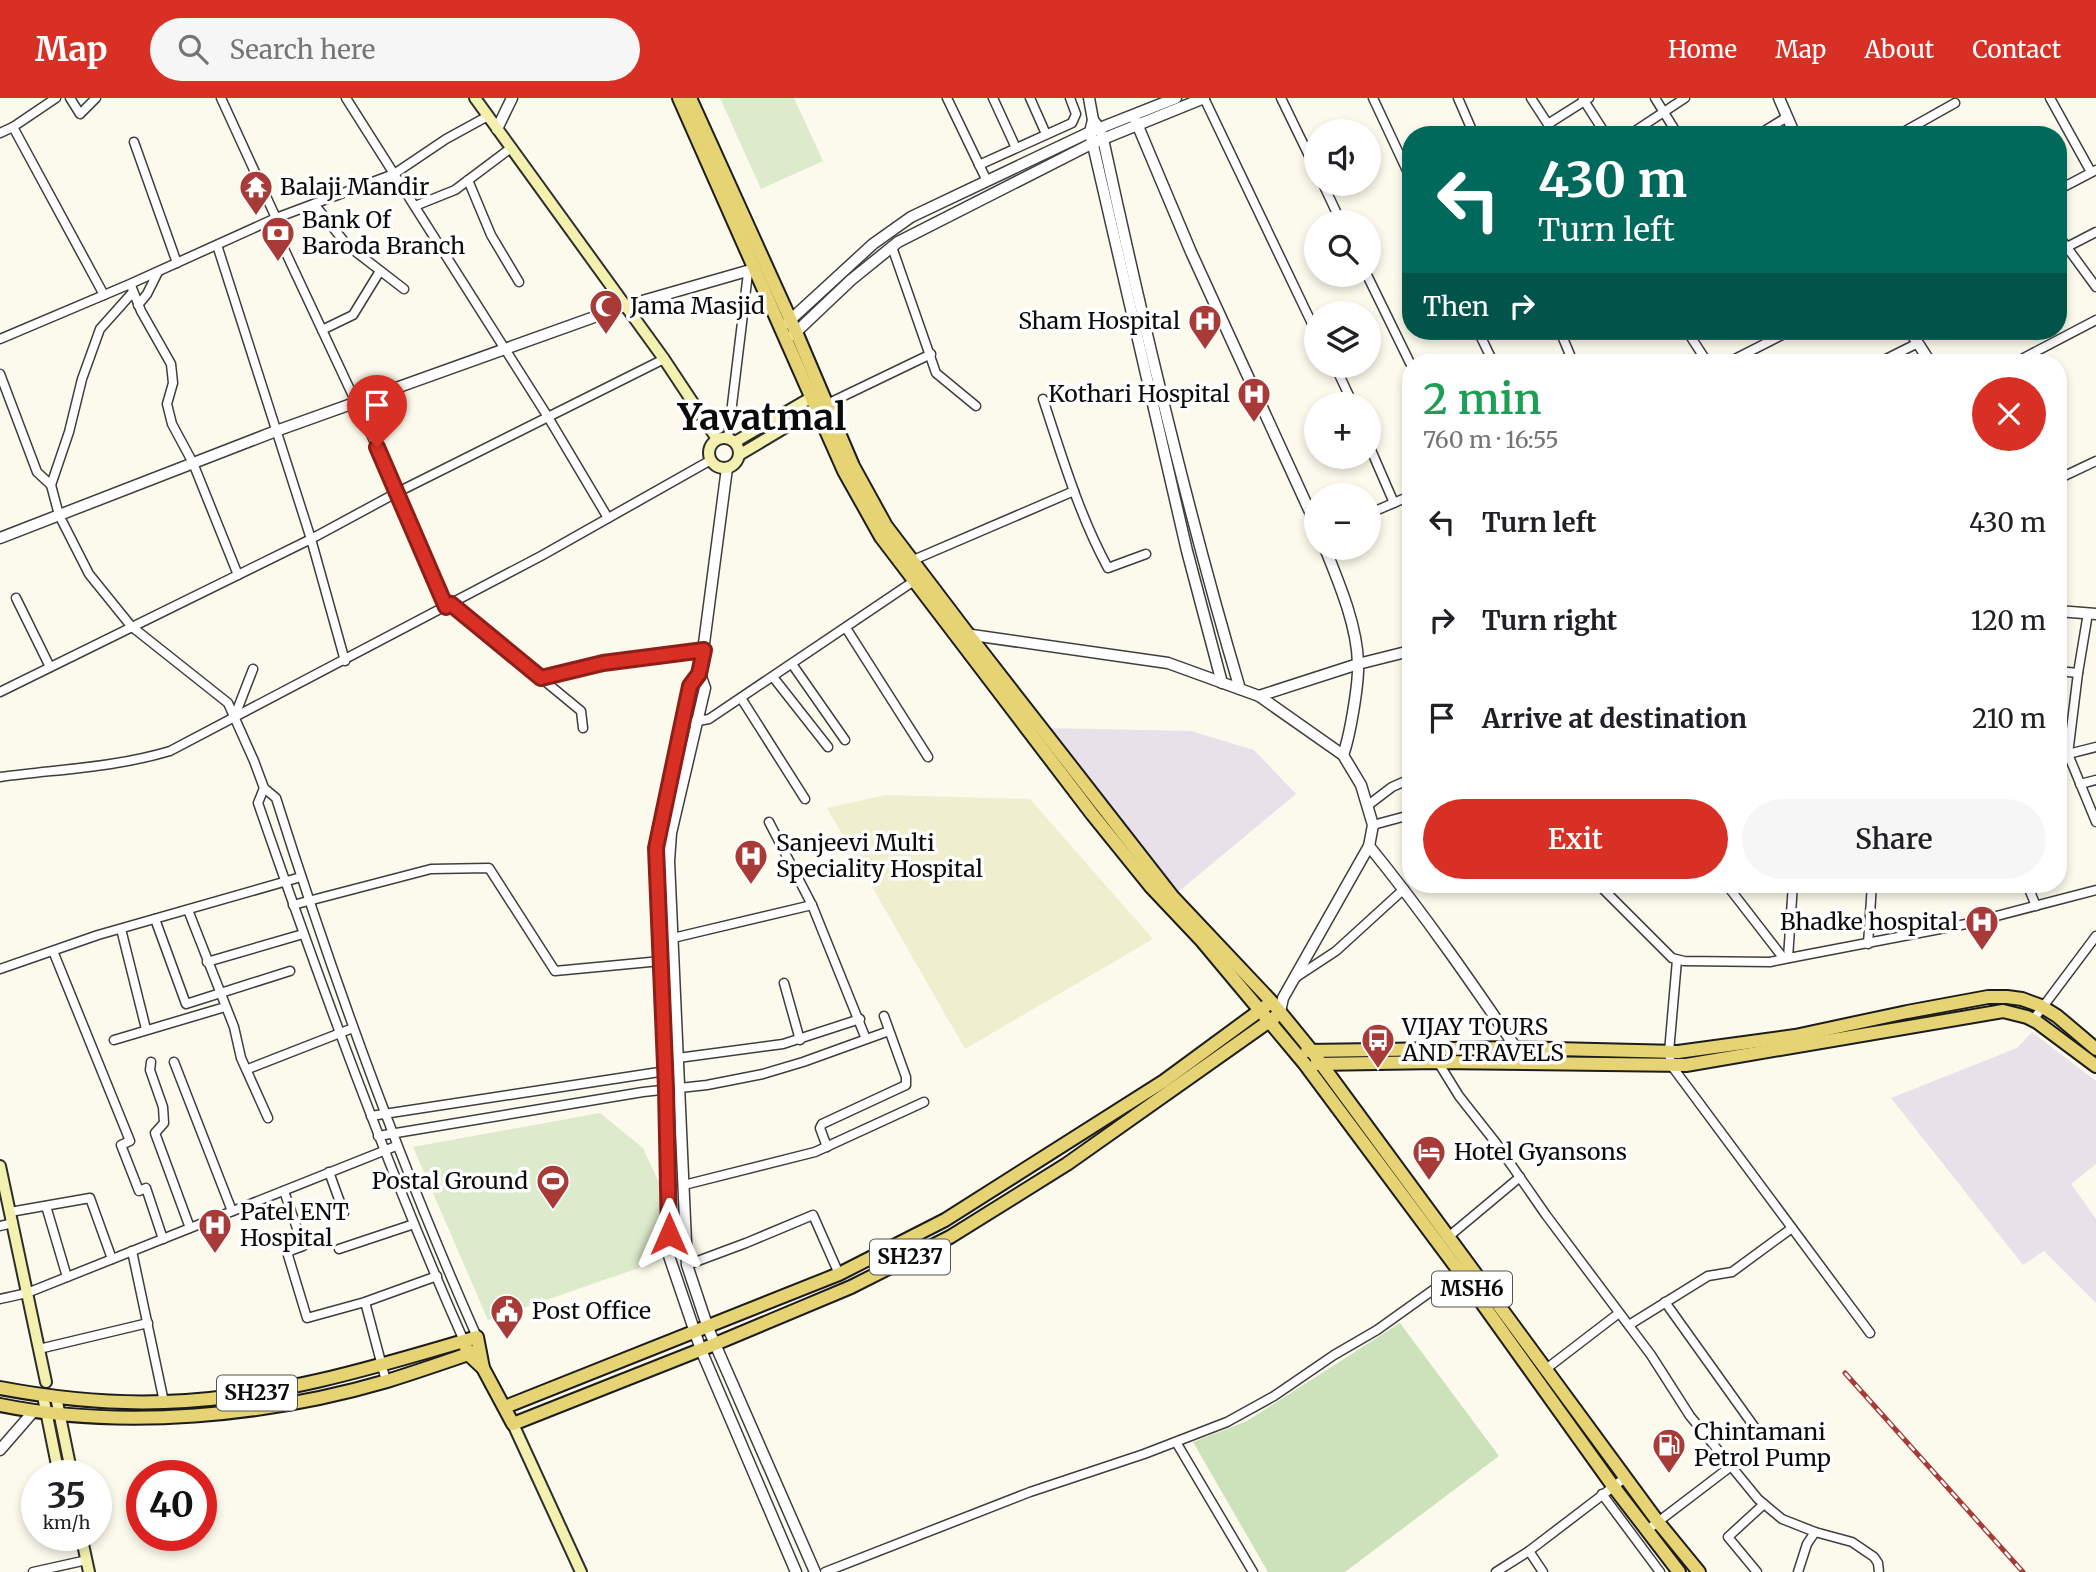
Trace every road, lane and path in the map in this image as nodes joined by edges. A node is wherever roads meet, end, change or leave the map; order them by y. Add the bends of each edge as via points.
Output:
1 (56, 98) edge
2 (70, 98) edge
3 (96, 98) edge
4 (221, 98) edge
5 (346, 98) edge
6 (475, 98) edge
7 (512, 98) edge
8 (679, 98) edge
9 (690, 98) edge
10 (947, 98) edge
11 (993, 98) edge
12 (1030, 98) edge
13 (1070, 98) edge
14 (1090, 98) edge
15 (1204, 98) edge
16 (1281, 98) edge
17 (1373, 98) edge
18 (1458, 98) edge
19 (1531, 98) edge
20 (1655, 98) edge
21 (1685, 98) edge
22 (1779, 98) edge
23 (2050, 98) edge
24 (1169, 99) edge
25 (1585, 99) edge
26 (1955, 103) dead end
27 (1664, 112) junction
28 (1133, 114) junction
29 (488, 116) junction
30 (1787, 117) junction
31 (1548, 124) joint
32 (1138, 125) junction
33 (1470, 126) edge
34 (1601, 126) edge
35 (1643, 126) edge
36 (1673, 126) edge
37 (1772, 126) edge
38 (1791, 126) edge
39 (1914, 126) edge
40 (2067, 126) edge
41 (2067, 126) edge
42 (13, 127) junction
43 (1094, 127) junction
44 (497, 129) junction
45 (0, 133) edge
46 (1046, 134) junction
47 (1098, 141) junction
48 (134, 142) dead end
49 (1304, 145) edge
50 (511, 148) junction
51 (1016, 148) junction
52 (1402, 160) edge
53 (979, 164) junction
54 (2094, 171) edge
55 (394, 174) junction
56 (468, 180) junction
57 (987, 181) junction
58 (2067, 185) edge
59 (314, 204) junction
60 (415, 206) junction
61 (273, 220) junction
62 (2096, 232) edge
63 (217, 245) junction
64 (892, 247) junction
65 (2067, 247) joint
66 (177, 263) junction
67 (158, 271) junction
68 (380, 271) junction
69 (751, 271) junction
70 (519, 282) dead end
71 (1373, 287) edge
72 (2096, 287) edge
73 (132, 288) junction
74 (404, 289) dead end
75 (104, 295) junction
76 (138, 305) junction
77 (625, 306) junction
78 (1304, 306) edge
79 (2096, 320) edge
80 (322, 330) junction
81 (788, 330) junction
82 (2067, 335) edge
83 (0, 339) edge
84 (1772, 340) edge
85 (1916, 340) edge
86 (2058, 340) edge
87 (1918, 343) junction
88 (504, 349) junction
89 (931, 354) junction
90 (1406, 354) edge
91 (1745, 354) edge
92 (1896, 354) edge
93 (1925, 354) edge
94 (2031, 354) edge
95 (664, 359) junction
96 (0, 374) edge
97 (1043, 399) dead end
98 (1157, 399) junction
99 (356, 402) junction
100 (818, 404) junction
101 (976, 406) dead end
102 (548, 417) junction
103 (276, 431) junction
104 (727, 440) junction
105 (739, 455) junction
106 (711, 460) junction
107 (2096, 461) edge
108 (192, 463) junction
109 (727, 468) junction
110 (1379, 469) edge
111 (2067, 476) edge
112 (51, 485) junction
113 (1073, 491) junction
114 (398, 492) junction
115 (1304, 499) edge
116 (1402, 500) edge
117 (1394, 503) junction
118 (1381, 508) edge
119 (59, 515) junction
120 (608, 517) junction
121 (0, 538) edge
122 (312, 540) junction
123 (1146, 554) dead end
124 (1330, 560) edge
125 (907, 563) junction
126 (238, 575) junction
127 (914, 581) junction
128 (16, 597) dead end
129 (448, 606) junction
130 (2067, 612) edge
131 (2092, 613) edge
132 (131, 626) junction
133 (846, 628) junction
134 (961, 633) junction
135 (704, 650) junction
136 (1402, 654) edge
137 (345, 660) junction
138 (792, 664) junction
139 (1359, 664) junction
140 (50, 667) junction
141 (253, 669) dead end
142 (2067, 672) edge
143 (2078, 673) junction
144 (699, 674) junction
145 (773, 677) junction
146 (541, 678) junction
147 (1222, 682) junction
148 (1240, 689) junction
149 (0, 692) edge
150 (1259, 696) junction
151 (741, 698) junction
152 (234, 718) junction
153 (698, 723) junction
154 (681, 724) junction
155 (583, 728) dead end
156 (845, 740) dead end
157 (828, 747) dead end
158 (2096, 747) edge
159 (2068, 754) junction
160 (1343, 755) junction
161 (928, 757) dead end
162 (0, 777) edge
163 (2096, 780) edge
164 (1402, 783) edge
165 (2080, 784) junction
166 (263, 785) junction
167 (805, 799) dead end
168 (1367, 806) junction
169 (1402, 816) edge
170 (2096, 821) edge
171 (769, 822) dead end
172 (1373, 825) junction
173 (658, 832) junction
174 (671, 833) junction
175 (1369, 846) junction
176 (301, 877) junction
177 (285, 882) junction
178 (1402, 887) edge
179 (2096, 890) edge
180 (1402, 891) edge
181 (1407, 893) edge
182 (1607, 893) edge
183 (1733, 893) edge
184 (1792, 893) edge
185 (1871, 893) edge
186 (2031, 893) edge
187 (309, 900) junction
188 (293, 905) junction
189 (813, 905) junction
190 (2036, 906) junction
191 (188, 910) junction
192 (155, 919) junction
193 (121, 929) junction
194 (303, 934) junction
195 (2096, 936) edge
196 (673, 939) junction
197 (1868, 944) junction
198 (53, 951) junction
199 (1786, 959) junction
200 (1677, 960) junction
201 (661, 961) junction
202 (207, 962) junction
203 (0, 969) edge
204 (290, 971) dead end
205 (1295, 978) junction
206 (784, 983) dead end
207 (220, 993) junction
208 (1272, 1003) junction
209 (2041, 1006) junction
210 (225, 1007) junction
211 (884, 1016) dead end
212 (1275, 1017) junction
213 (860, 1019) junction
214 (2033, 1020) junction
215 (353, 1028) junction
216 (146, 1029) junction
217 (889, 1031) junction
218 (338, 1034) junction
219 (866, 1039) junction
220 (114, 1040) dead end
221 (800, 1040) junction
222 (1516, 1048) junction
223 (2096, 1049) edge
224 (1311, 1050) junction
225 (678, 1058) junction
226 (1300, 1058) junction
227 (1670, 1059) junction
228 (150, 1062) dead end
229 (174, 1062) dead end
230 (1438, 1062) junction
231 (1321, 1064) junction
232 (1527, 1064) junction
233 (2096, 1066) edge
234 (248, 1069) junction
235 (679, 1069) junction
236 (665, 1071) junction
237 (680, 1087) junction
238 (666, 1089) junction
239 (924, 1102) dead end
240 (384, 1113) junction
241 (370, 1116) junction
242 (268, 1118) dead end
243 (391, 1133) junction
244 (378, 1136) junction
245 (396, 1146) junction
246 (827, 1147) junction
247 (383, 1151) junction
248 (0, 1166) edge
249 (329, 1172) junction
250 (1520, 1178) junction
251 (684, 1185) junction
252 (284, 1191) junction
253 (46, 1206) junction
254 (232, 1211) junction
255 (344, 1213) dead end
256 (12, 1218) junction
257 (414, 1224) junction
258 (0, 1226) edge
259 (190, 1228) junction
260 (1792, 1228) junction
261 (163, 1239) junction
262 (1444, 1241) junction
263 (339, 1249) dead end
264 (132, 1251) junction
265 (112, 1259) junction
266 (687, 1265) junction
267 (1464, 1267) junction
268 (839, 1274) junction
269 (437, 1276) junction
270 (67, 1277) junction
271 (27, 1293) junction
272 (0, 1299) edge
273 (365, 1302) junction
274 (1665, 1302) junction
275 (1619, 1313) junction
276 (148, 1323) junction
277 (1629, 1325) junction
278 (708, 1328) junction
279 (694, 1333) junction
280 (1870, 1333) dead end
281 (470, 1339) junction
282 (715, 1344) junction
283 (39, 1349) junction
284 (701, 1350) junction
285 (475, 1352) junction
286 (382, 1366) junction
287 (1546, 1368) junction
288 (386, 1381) junction
289 (46, 1382) junction
290 (0, 1388) edge
291 (43, 1396) junction
292 (57, 1397) junction
293 (164, 1402) junction
294 (0, 1405) edge
295 (505, 1407) junction
296 (39, 1413) junction
297 (60, 1416) junction
298 (513, 1423) junction
299 (1758, 1432) dead end
300 (1176, 1442) junction
301 (0, 1450) edge
302 (54, 1460) edge
303 (69, 1460) edge
304 (1730, 1467) junction
305 (1626, 1477) junction
306 (1608, 1490) junction
307 (1764, 1504) junction
308 (1658, 1522) junction
309 (1646, 1531) junction
310 (1815, 1532) junction
311 (85, 1551) edge
312 (1529, 1551) junction
313 (87, 1560) junction
314 (33, 1572) edge
315 (89, 1572) edge
316 (581, 1572) edge
317 (796, 1572) edge
318 (815, 1572) edge
319 (825, 1572) edge
320 (1253, 1572) edge
321 (1496, 1572) edge
322 (1543, 1572) edge
323 (1660, 1572) edge
324 (1679, 1572) edge
325 (1699, 1572) edge
326 (1756, 1572) edge
327 (1798, 1572) edge
328 (1879, 1572) edge

1 - 42 street
2 - 3 street via 80,114
4 - 61 street
5 - 55 street
6 - 29 main road
7 - 44 street
8 - 69 main road
9 - 81 main road
10 - 53 street
11 - 51 street
12 - 46 street
13 - 46 street via 1076,119
14 - 43 street
15 - 32 street
15 - 78 street
16 - 49 street
17 - 52 street
18 - 33 street
19 - 31 street
20 - 27 street
21 - 27 street
22 - 30 street
23 - 40 street
24 - 28 street
25 - 31 street
25 - 34 street
26 - 39 street
27 - 35 street
27 - 36 street
28 - 32 street
28 - 43 street
29 - 44 main road
29 - 55 street
30 - 37 street
30 - 38 street
32 - 47 street
32 - 115 street
41 - 54 street
42 - 45 street
42 - 75 street
43 - 47 street
43 - 57 street
44 - 50 main road
46 - 51 street
47 - 64 street
47 - 98 street
48 - 66 street
50 - 56 street
50 - 77 main road
51 - 53 street
53 - 57 street
54 - 58 street
55 - 59 street
55 - 60 street
56 - 60 street
56 - 70 street via 491,235
57 - 81 street via 888,233
59 - 61 street
59 - 68 street via 347,245
60 - 88 street
61 - 63 street
61 - 80 street
62 - 65 street
63 - 66 street
63 - 103 street
64 - 81 street
64 - 89 street
65 - 72 street
66 - 67 street
67 - 73 street
67 - 76 street
68 - 74 street
68 - 80 street via 353,315
69 - 77 street
69 - 81 main road
69 - 104 street
71 - 90 street
73 - 75 street
73 - 76 street
73 - 112 street via 100,329
75 - 83 street
76 - 108 street via 171,364 173,383 167,404
77 - 88 street
77 - 95 main road
79 - 82 street
80 - 99 street
81 - 100 main road
84 - 91 street
85 - 87 street
86 - 94 street
87 - 92 street
87 - 93 street
88 - 99 street
88 - 102 street
89 - 100 street
89 - 101 street via 936,373
95 - 102 street
95 - 104 main road
96 - 112 street via 37,472
97 - 113 street
98 - 147 street via 1187,551
98 - 148 street
99 - 103 street
99 - 114 street
100 - 104 main road
100 - 105 main road
100 - 125 main road via 844,471 881,537
102 - 114 street
102 - 120 street
103 - 108 street
103 - 122 street
104 - 105 main road
104 - 106 main road via 709,451
105 - 109 main road
106 - 109 main road
106 - 120 street
107 - 111 street
108 - 119 street
108 - 126 street
109 - 135 street
110 - 117 street
112 - 119 street
113 - 123 street via 1108,568
113 - 125 street
114 - 122 street
114 - 129 street
116 - 117 street
117 - 118 street
119 - 121 street
119 - 132 street via 89,574
120 - 129 street
122 - 126 street
122 - 137 street
124 - 139 street via 1347,605
125 - 127 main road
125 - 134 main road
126 - 132 street
127 - 133 street
127 - 134 main road
128 - 140 street
129 - 137 street
129 - 146 street
130 - 131 street
131 - 143 street
132 - 140 street
132 - 152 street via 228,703
133 - 138 street
133 - 161 street
134 - 147 street via 1168,663
134 - 208 main road via 1034,740 1143,878 1202,941
135 - 144 street
135 - 146 street via 603,663
136 - 139 street
137 - 152 street
138 - 145 street
138 - 156 street
139 - 150 street
139 - 160 street
140 - 149 street
141 - 152 street
142 - 143 street
143 - 159 street
144 - 153 street via 705,688
144 - 154 street via 690,686
145 - 151 street
145 - 157 street
146 - 155 street via 581,711
147 - 148 street
148 - 150 street
150 - 160 street
151 - 153 street
151 - 167 street
152 - 162 street via 170,751 139,760
152 - 166 street
153 - 154 street
153 - 174 street
154 - 173 street
158 - 159 street
159 - 165 street
160 - 168 street
163 - 165 street
164 - 168 street
165 - 170 street
166 - 176 street via 276,798
166 - 177 street via 258,803
168 - 172 street
169 - 172 street
171 - 189 street
172 - 175 street
173 - 174 street
173 - 201 street
174 - 196 street
175 - 178 street
175 - 205 street
176 - 177 street
176 - 187 street
177 - 188 street
177 - 191 street
179 - 190 street
180 - 205 street via 1335,951
181 - 222 street
182 - 200 street
183 - 199 street
184 - 199 street
185 - 197 street
186 - 190 street
187 - 188 street
187 - 201 street via 431,869 489,868 555,971
187 - 215 street
188 - 194 street
189 - 196 street
189 - 213 street
190 - 197 street
191 - 192 street
191 - 202 street
192 - 193 street
192 - 207 street via 186,1004
193 - 198 street
193 - 216 street
194 - 202 street
194 - 218 street
195 - 209 street
196 - 225 street
197 - 199 street
198 - 203 street
198 - 261 street via 130,1141 121,1145 139,1191 146,1188
199 - 200 street
200 - 227 street
201 - 236 street
202 - 207 street
204 - 207 street
205 - 208 street
206 - 221 street
207 - 210 street
208 - 212 main road, MSH6
208 - 212 street
208 - 268 main road via 1164,1081 945,1220
209 - 214 street
209 - 223 main road
209 - 227 main road via 2022,999 1988,998
210 - 216 street
210 - 234 street
211 - 217 street
212 - 224 main road, MSH6
212 - 226 main road, MSH6
212 - 282 main road, SH237 via 1067,1164 950,1237 851,1287
213 - 219 street
213 - 221 street
214 - 227 main road via 2014,1013 1986,1013 1686,1065
214 - 233 main road
215 - 218 street
215 - 240 street
216 - 220 street
217 - 219 street
217 - 246 street via 906,1085 822,1124
218 - 234 street
218 - 241 street
219 - 237 street via 763,1074
221 - 225 street
222 - 224 main road
222 - 227 main road
222 - 232 street
224 - 226 main road
224 - 231 main road, MSH6
225 - 235 street
226 - 231 main road
226 - 262 main road, MSH6
227 - 232 main road
227 - 260 street
228 - 259 street via 163,1107 164,1123 155,1133
229 - 254 street
230 - 231 main road
230 - 232 main road
230 - 250 street
231 - 262 main road, MSH6
234 - 242 street
235 - 236 street
235 - 237 street
236 - 238 street
236 - 240 street
237 - 238 street
237 - 251 street
238 - 243 street
238 - 279 street via 669,1256
239 - 246 street
240 - 241 street
240 - 243 street
241 - 244 street
243 - 244 street
243 - 245 street
244 - 247 street
245 - 247 street
245 - 281 street
246 - 251 street
247 - 249 street
247 - 257 street
248 - 256 main road
249 - 252 street
249 - 255 street
250 - 262 street
250 - 275 street
251 - 266 street
252 - 254 street
252 - 273 street via 303,1246 287,1252 307,1318
253 - 256 street
253 - 265 street via 90,1198
253 - 270 street
254 - 259 street
256 - 258 street
256 - 271 main road
257 - 263 street
257 - 269 street
259 - 261 street
260 - 274 street via 1732,1272 1708,1276
260 - 280 street
261 - 264 street
262 - 267 main road, MSH6
264 - 265 street
264 - 276 street
265 - 270 street
266 - 268 street via 813,1215
266 - 278 street
267 - 287 main road, MSH6
267 - 300 street via 1377,1330 1273,1396 1227,1422
267 - 306 main road, MSH6
268 - 278 main road
269 - 273 street
269 - 281 street
270 - 271 street
271 - 272 street
271 - 283 main road
273 - 286 street
274 - 277 street
274 - 299 street
275 - 277 street
275 - 287 street
276 - 283 street
276 - 293 street
277 - 304 street
278 - 279 main road
278 - 282 street
279 - 284 street
279 - 295 main road
281 - 285 main road
281 - 286 main road, SH237
282 - 284 main road, SH237
282 - 318 street
283 - 289 main road
284 - 298 main road, SH237
284 - 317 street
285 - 288 main road, SH237
285 - 295 main road
286 - 288 street
286 - 293 main road, SH237 via 267,1391
287 - 305 main road, MSH6
288 - 297 main road, SH237 via 279,1406 183,1416
289 - 291 street
289 - 292 street
290 - 291 main road, SH237
291 - 292 main road, SH237
291 - 296 main road
292 - 293 main road, SH237
292 - 297 main road
294 - 296 main road, SH237
295 - 298 main road
296 - 297 main road, SH237
296 - 301 street
296 - 302 main road
297 - 303 main road
298 - 316 main road
300 - 319 street via 1030,1492
300 - 320 street
304 - 307 street
304 - 308 street
305 - 306 street
305 - 308 main road, MSH6
306 - 309 main road, MSH6
306 - 312 street
306 - 323 street
307 - 310 street via 1782,1518
307 - 326 street via 1728,1537
308 - 309 street
308 - 325 main road, MSH6
309 - 324 main road, MSH6
310 - 327 street
310 - 328 street via 1852,1542 1874,1557
311 - 313 main road
312 - 321 street
312 - 322 street
313 - 314 street
313 - 315 main road

